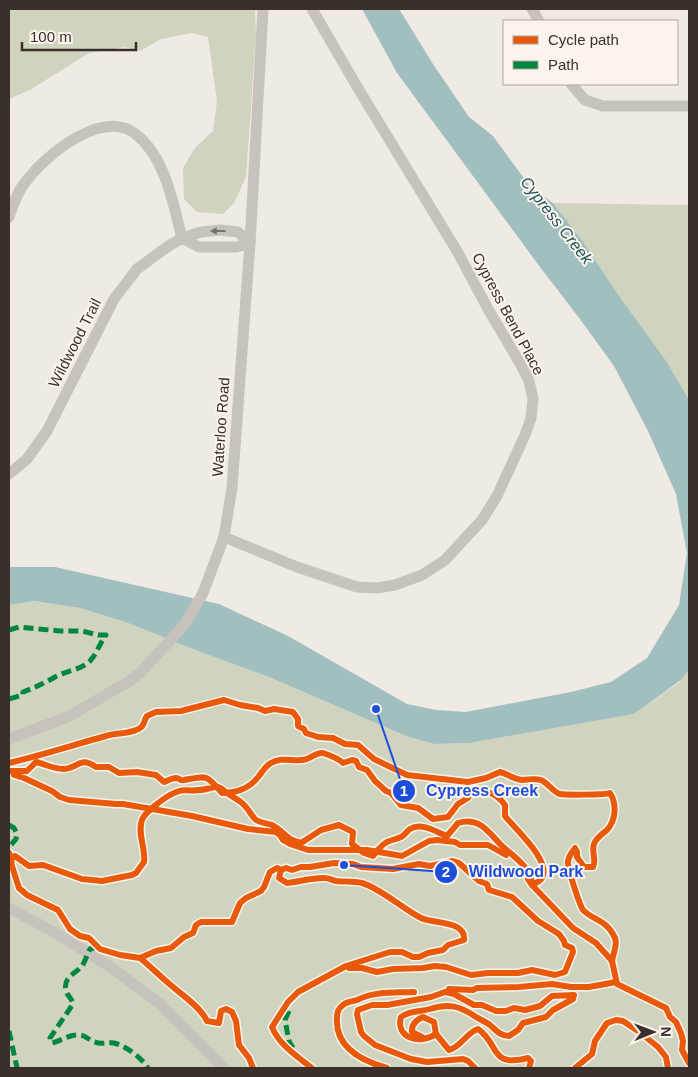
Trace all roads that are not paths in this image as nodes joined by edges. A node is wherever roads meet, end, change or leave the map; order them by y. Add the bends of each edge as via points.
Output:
1 (263, 9) edge
2 (312, 9) edge
3 (572, 85) edge
4 (689, 106) edge
5 (9, 217) edge
6 (182, 238) junction
7 (250, 242) junction
8 (9, 474) edge
9 (224, 537) junction
10 (9, 739) edge
11 (9, 908) edge
12 (224, 1068) edge

1 - 7 street, Waterloo Road
2 - 9 street, Cypress Bend Place via 521,364 530,381 534,399 531,418 497,496 482,520 445,560 422,575 395,585 357,587
3 - 4 street via 585,100 602,106
5 - 6 street via 26,181 44,160 91,130 118,127 135,134 153,154 165,179
6 - 7 street via 199,247 236,248
7 -> 6 street, Wildwood Trail via 238,232 220,230
6 - 8 street, Wildwood Trail via 138,269 114,298 47,431 27,459
7 - 9 street, Waterloo Road via 232,488
9 - 10 street, Waterloo Road via 203,593 185,624 140,673 70,716
11 - 12 street via 109,966 160,1004

